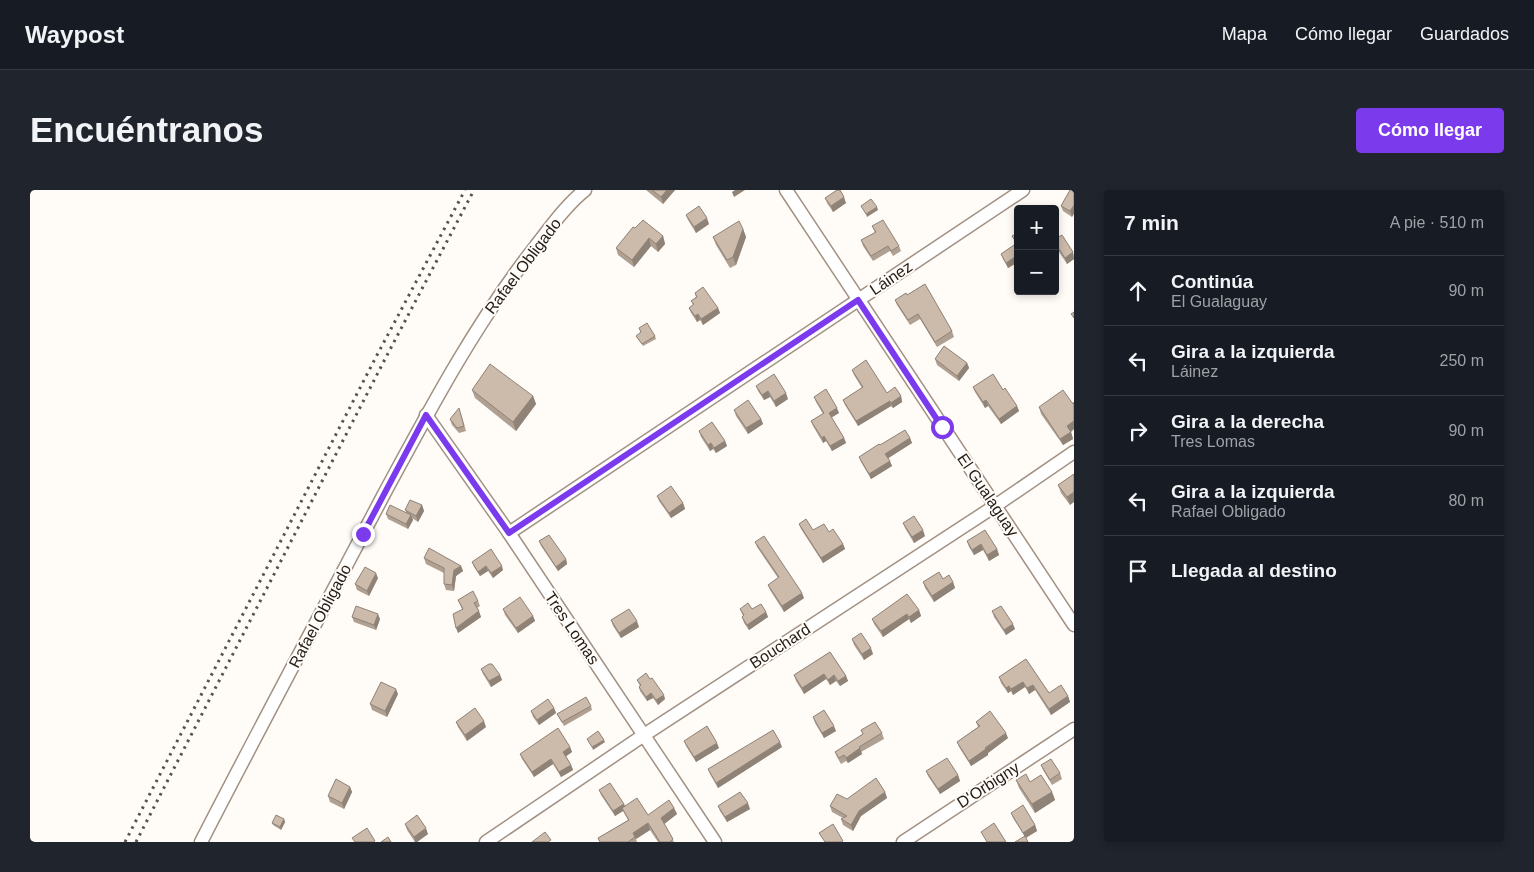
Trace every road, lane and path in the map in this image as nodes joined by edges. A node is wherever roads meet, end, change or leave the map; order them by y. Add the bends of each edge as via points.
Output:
1 (786, 190) edge
2 (1023, 190) edge
3 (582, 192) edge
4 (858, 300) junction
5 (426, 415) junction
6 (1074, 452) edge
7 (995, 506) junction
8 (509, 533) junction
9 (1074, 625) edge
10 (1074, 729) edge
11 (644, 735) junction
12 (201, 842) edge
13 (486, 842) edge
14 (715, 842) edge
15 (903, 842) edge

1 - 4 street, El Gualaguay
2 - 4 street, Láinez
3 - 5 street, Rafael Obligado via 502,291
4 - 7 street, El Gualaguay
4 - 8 street, Láinez
5 - 8 street, Tres Lomas
5 - 12 street, Rafael Obligado
6 - 7 street, Bouchard
7 - 9 street, El Gualaguay
7 - 11 street, Bouchard
8 - 11 street, Tres Lomas
10 - 15 street, D'Orbigny
11 - 13 street, Bouchard
11 - 14 street, Tres Lomas

